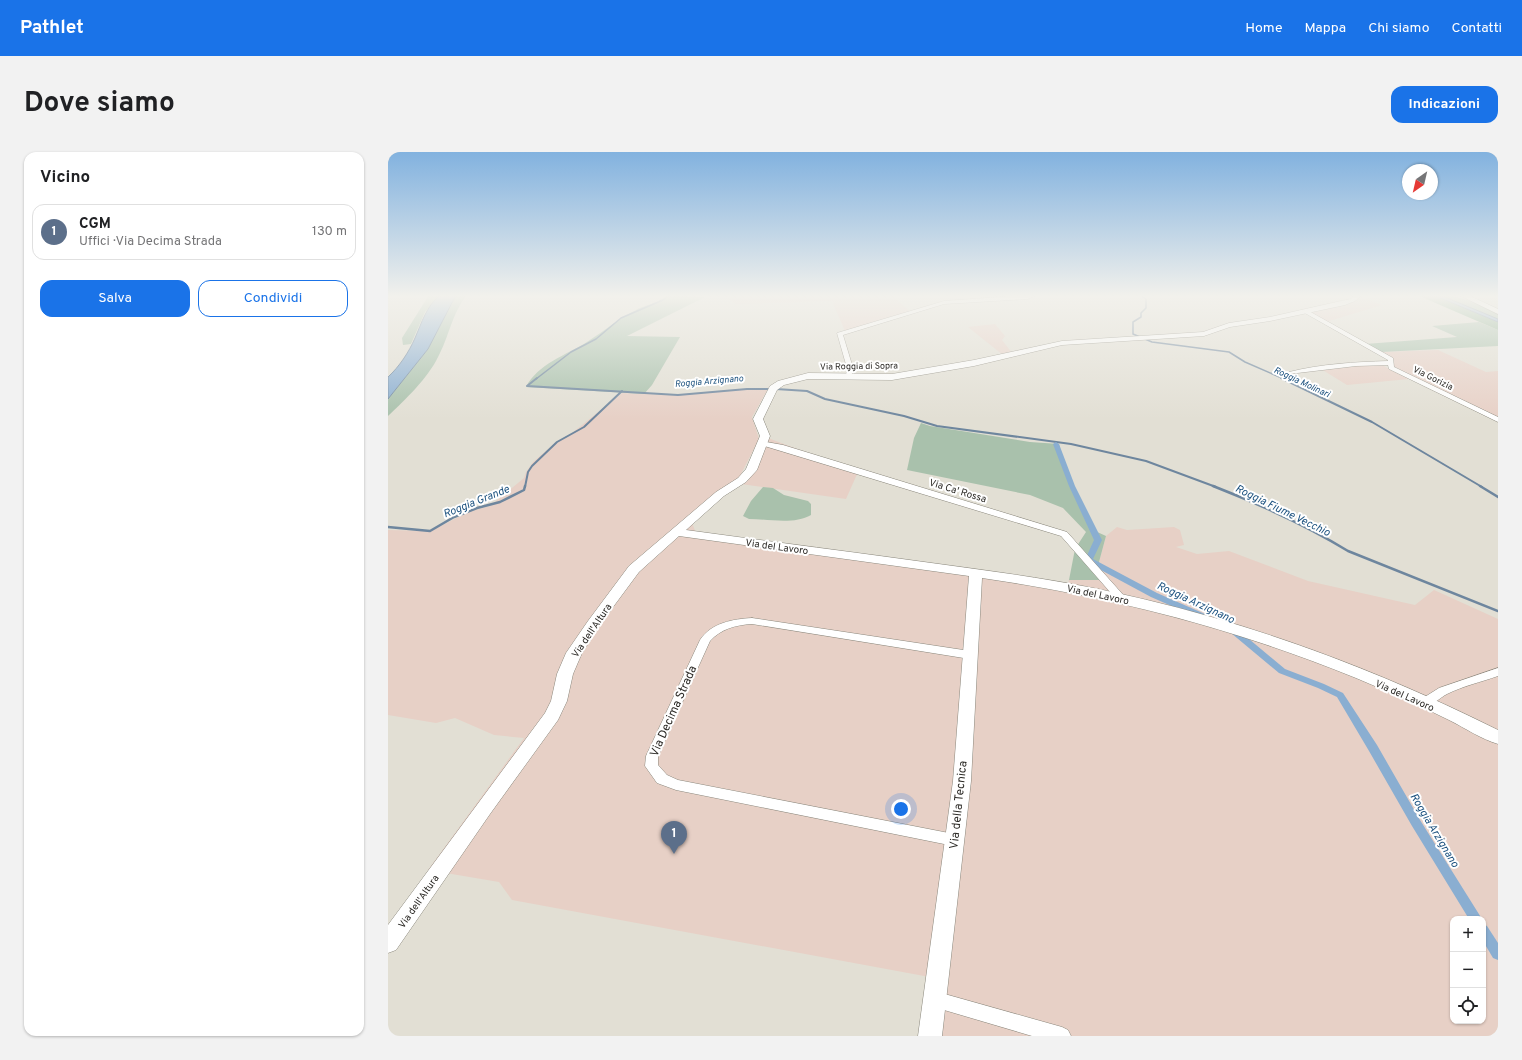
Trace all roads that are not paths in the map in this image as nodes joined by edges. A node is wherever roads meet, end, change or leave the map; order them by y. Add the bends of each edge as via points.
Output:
1 (841, 336) edge
2 (1168, 336) edge
3 (1349, 336) edge
4 (1391, 363) junction
5 (1291, 373) dead end
6 (849, 377) junction
7 (1498, 420) edge
8 (764, 443) junction
9 (676, 532) junction
10 (976, 573) junction
11 (1120, 598) junction
12 (970, 655) junction
13 (1498, 672) edge
14 (1424, 703) junction
15 (1498, 738) edge
16 (954, 840) junction
17 (388, 943) edge
18 (934, 999) junction
19 (930, 1036) edge
20 (1062, 1036) edge

1 - 6 street via 850,368
2 - 6 street, Via Roggia di Sopra via 1062,343 974,363 892,377
3 - 4 street, Via Gorizia via 1391,359
4 - 5 street via 1356,364
4 - 7 street, Via Gorizia via 1391,368
6 - 8 street, Via Roggia di Sopra via 808,376 781,383 773,388 758,419 765,436
8 - 9 street, Via dell'Altura via 751,470 742,480 720,494
8 - 11 street, Via Ca' Rossa via 1064,534
9 - 10 street, Via del Lavoro
9 - 17 street, Via dell'Altura via 634,569 593,624 570,661 559,702 552,716
10 - 11 street, Via del Lavoro
10 - 12 street, Via della Tecnica
11 - 14 street, Via del Lavoro via 1220,624 1285,646
12 - 16 street, Via della Tecnica via 962,781
12 - 16 street, Via Decima Strada via 752,621 723,626 711,632 705,640 652,756 651,766 662,779 676,785
13 - 14 street via 1443,691
14 - 15 street, Via del Lavoro
16 - 18 street, Via della Tecnica
18 - 19 street, Via della Tecnica
18 - 20 street

